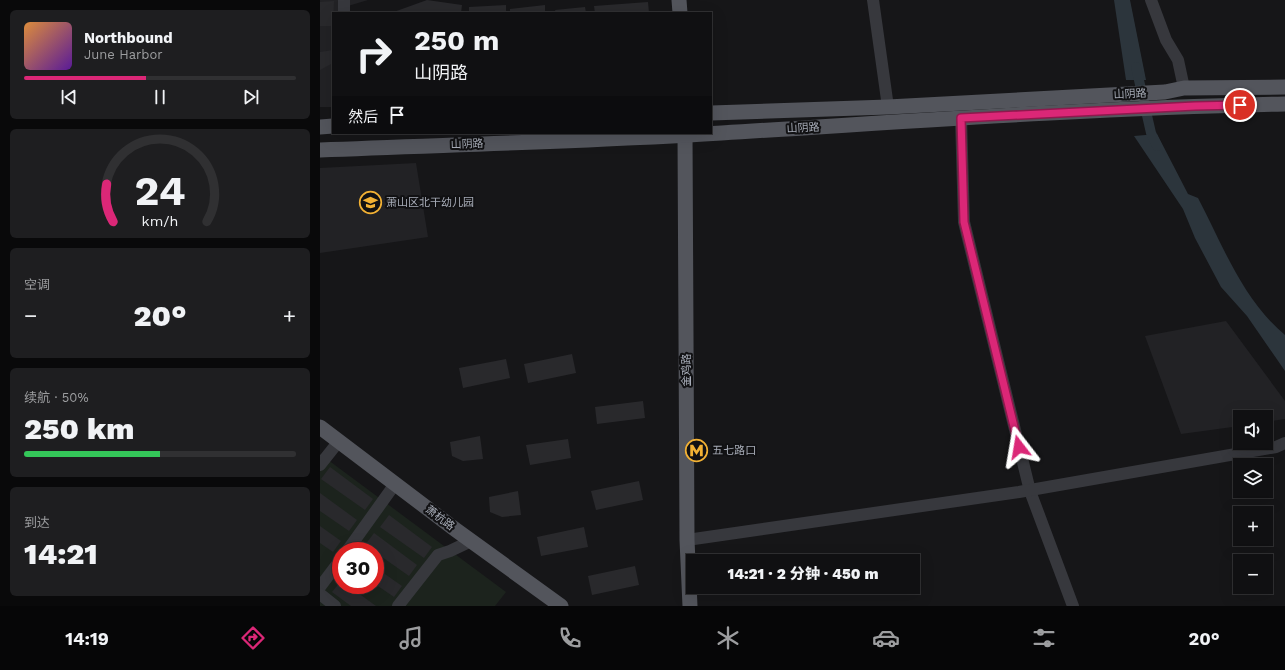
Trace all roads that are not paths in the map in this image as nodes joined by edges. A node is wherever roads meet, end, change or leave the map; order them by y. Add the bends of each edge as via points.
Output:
1 (344, 0) edge
2 (679, 0) edge
3 (873, 0) edge
4 (1152, 0) edge
5 (344, 12) edge
6 (680, 12) edge
7 (1285, 86) edge
8 (1184, 88) junction
9 (1285, 104) edge
10 (888, 107) junction
11 (712, 113) edge
12 (961, 118) junction
13 (332, 126) edge
14 (320, 127) edge
15 (712, 132) edge
16 (686, 134) edge
17 (320, 150) edge
18 (320, 427) edge
19 (339, 441) junction
20 (1285, 444) edge
21 (320, 465) edge
22 (395, 484) junction
23 (1030, 490) junction
24 (687, 540) junction
25 (471, 541) junction
26 (353, 542) edge
27 (332, 571) edge
28 (320, 587) edge
29 (320, 594) edge
30 (335, 606) edge
31 (398, 606) edge
32 (562, 606) edge
33 (690, 606) edge
34 (1073, 606) edge

1 - 5 street
2 - 6 main road
3 - 10 street
4 - 8 street via 1166,40 1178,60
7 - 8 main road, 山阴路
8 - 10 main road, 山阴路 via 1165,92
9 - 12 main road, 山阴路
10 - 11 main road, 山阴路
12 - 15 main road, 山阴路
12 - 23 street via 964,222
13 - 14 main road
16 - 17 main road, 山阴路
16 - 24 main road, 金鸡路
18 - 19 main road, 萧杭路
19 - 21 street
19 - 22 main road, 萧杭路
20 - 23 street
22 - 25 main road, 萧杭路
22 - 26 street
23 - 24 street
23 - 34 street
24 - 33 main road, 金鸡路
25 - 31 street via 438,555
25 - 32 main road, 萧杭路
27 - 28 street
29 - 30 street

